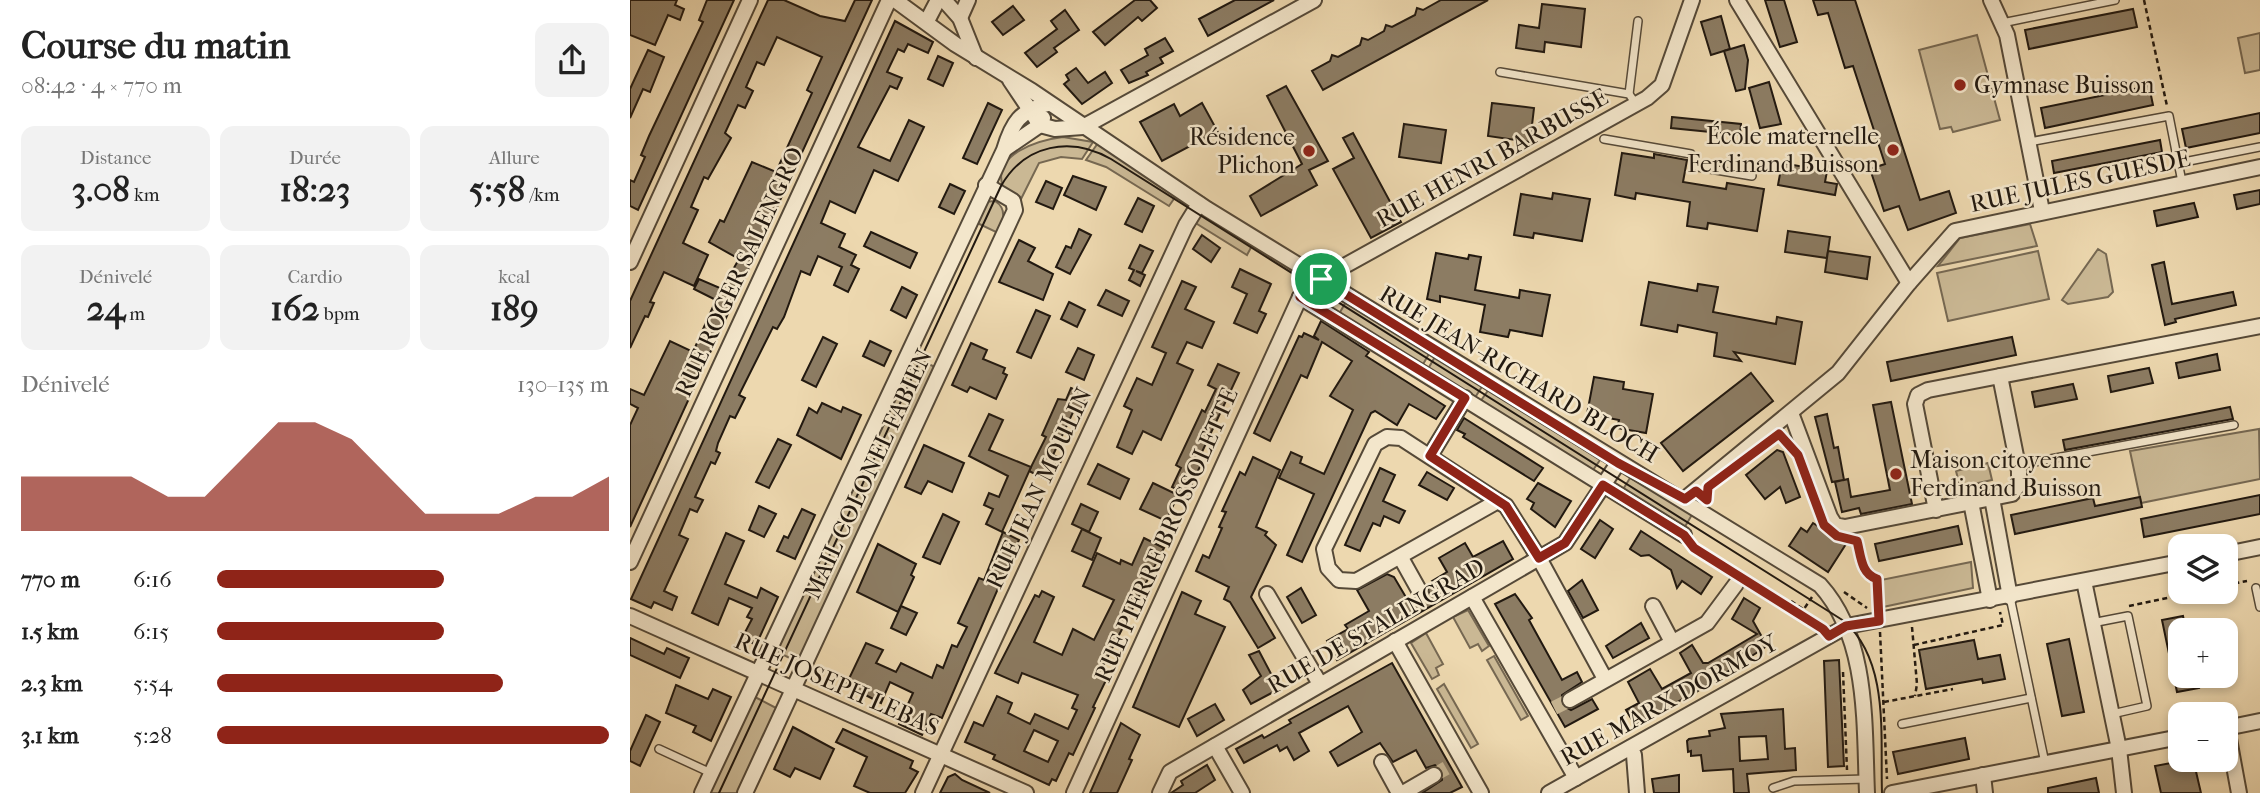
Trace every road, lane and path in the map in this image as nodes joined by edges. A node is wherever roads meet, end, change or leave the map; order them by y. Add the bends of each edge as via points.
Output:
1 (750, 0) edge
2 (889, 0) edge
3 (895, 0) edge
4 (938, 0) edge
5 (944, 0) edge
6 (968, 0) edge
7 (1314, 0) edge
8 (1692, 0) edge
9 (1737, 0) edge
10 (1991, 0) edge
11 (2115, 0) edge
12 (2144, 0) edge
13 (960, 18) junction
14 (1638, 21) dead end
15 (2001, 23) junction
16 (930, 24) junction
17 (976, 58) junction
18 (1500, 72) dead end
19 (1010, 80) junction
20 (1632, 99) junction
21 (1048, 103) junction
22 (1028, 108) junction
23 (2169, 116) junction
24 (1040, 125) junction
25 (1083, 127) junction
26 (1604, 139) dead end
27 (2028, 142) junction
28 (2260, 147) edge
29 (1004, 150) junction
30 (2179, 167) junction
31 (2260, 167) edge
32 (1752, 176) dead end
33 (2182, 183) junction
34 (986, 185) junction
35 (1199, 204) junction
36 (2042, 211) junction
37 (630, 262) edge
38 (1321, 279) junction
39 (1909, 283) junction
40 (1300, 297) junction
41 (2260, 326) edge
42 (2000, 376) junction
43 (1465, 398) junction
44 (1791, 413) junction
45 (2234, 425) dead end
46 (1430, 456) junction
47 (1618, 463) junction
48 (2018, 465) junction
49 (1603, 485) junction
50 (1992, 498) junction
51 (1685, 499) junction
52 (1498, 501) junction
53 (1972, 502) junction
54 (1936, 510) junction
55 (1684, 535) joint
56 (1848, 538) dead end
57 (2260, 547) edge
58 (2238, 552) edge
59 (1401, 558) junction
60 (1539, 558) junction
61 (630, 562) edge
62 (2168, 564) edge
63 (2084, 581) junction
64 (2249, 581) dead end
65 (2238, 583) edge
66 (1736, 584) dead end
67 (2256, 588) dead end
68 (1842, 590) dead end
69 (1420, 592) tunnel mouth
70 (1268, 594) dead end
71 (1472, 597) junction
72 (2010, 597) junction
73 (2168, 597) edge
74 (1791, 601) dead end
75 (1991, 605) junction
76 (1653, 606) dead end
77 (2260, 607) edge
78 (1804, 609) dead end
79 (630, 616) edge
80 (2128, 616) junction
81 (1879, 621) junction
82 (2092, 623) junction
83 (1925, 625) dead end
84 (1846, 626) junction
85 (1829, 636) junction
86 (1395, 641) junction
87 (1672, 642) junction
88 (1914, 645) junction
89 (1843, 667) dead end
90 (759, 674) junction
91 (1605, 679) junction
92 (1320, 684) junction
93 (793, 689) junction
94 (1954, 689) dead end
95 (1915, 696) junction
96 (2031, 698) junction
97 (1570, 700) tunnel mouth
98 (1885, 702) junction
99 (1554, 708) tunnel mouth
100 (2112, 714) junction
101 (1540, 716) junction
102 (2260, 721) edge
103 (1902, 723) dead end
104 (2238, 726) edge
105 (2168, 739) edge
106 (1215, 747) junction
107 (1630, 748) junction
108 (660, 749) dead end
109 (2119, 749) junction
110 (941, 755) junction
111 (1382, 762) dead end
112 (2045, 763) junction
113 (2235, 772) edge
114 (712, 773) junction
115 (1434, 775) tunnel mouth
116 (1983, 775) junction
117 (1576, 778) junction
118 (1864, 784) edge
119 (1773, 788) dead end
120 (1891, 790) edge
121 (749, 792) edge
122 (702, 793) edge
123 (923, 793) edge
124 (1026, 793) edge
125 (1074, 793) edge
126 (1160, 793) edge
127 (1242, 793) edge
128 (1401, 793) edge
129 (1481, 793) edge
130 (1549, 793) edge
131 (1637, 793) edge
132 (1985, 793) edge
133 (2124, 793) edge
134 (2239, 793) edge

1 - 37 street
2 - 61 street, RUE ROGER SALENGRO
3 - 16 street, RUE JEAN-RICHARD BLOCH
4 - 16 street
5 - 13 street
6 - 13 street
7 - 25 street
8 - 20 street, RUE HENRI BARBUSSE via 1662,85
9 - 39 street
10 - 15 street
11 - 15 lane
12 - 23 path
13 - 16 street
13 - 17 street
14 - 20 lane, RUE HENRI BARBUSSE
15 - 27 street
16 - 17 street, RUE JEAN-RICHARD BLOCH
17 - 19 street, RUE JEAN-RICHARD BLOCH
18 - 20 lane, RUE HENRI BARBUSSE
19 - 21 street, RUE JEAN-RICHARD BLOCH
19 - 22 street
20 - 38 street, RUE HENRI BARBUSSE
21 - 22 street
21 - 24 street
21 - 25 street, RUE JEAN-RICHARD BLOCH
22 - 24 street
22 - 29 street, MAIL COLONEL FABIEN via 1017,118
23 - 27 lane
23 - 30 lane
24 - 25 street
24 - 29 street, MAIL COLONEL FABIEN
25 - 35 street, RUE JEAN-RICHARD BLOCH
26 - 32 lane, RUE HENRI BARBUSSE via 1691,154 1698,167
27 - 36 street
28 - 30 lane, RUE JULES GUESDE via 2184,162
29 - 34 street, MAIL COLONEL FABIEN
30 - 33 lane
31 - 33 street, RUE JULES GUESDE
33 - 36 street, RUE JULES GUESDE
34 - 90 street, MAIL COLONEL FABIEN
34 - 93 street, MAIL COLONEL FABIEN via 1013,201 1015,210
35 - 38 street, RUE JEAN-RICHARD BLOCH
35 - 110 street, RUE JEAN MOULIN
36 - 39 street, RUE JULES GUESDE via 1955,231
38 - 40 street, RUE HENRI BARBUSSE
38 - 47 street, RUE JEAN-RICHARD BLOCH
39 - 44 street, RUE JULES GUESDE via 1838,373
40 - 43 street, RUE JEAN-RICHARD BLOCH
40 - 125 street, RUE PIERRE BROSSOLETTE
41 - 42 street
42 - 48 street
42 - 54 street via 1918,395 1915,404
43 - 46 street
43 - 49 street, RUE JEAN-RICHARD BLOCH
44 - 51 street, RUE JULES GUESDE
44 - 54 street via 1835,525
45 - 48 lane
46 - 52 street
46 - 59 street via 1401,438 1387,436 1375,444 1324,549 1328,568 1339,580 1356,580
47 - 49 street, RUE DE STALINGRAD
47 - 51 street, RUE JEAN-RICHARD BLOCH
48 - 50 street via 2019,484 2012,494
49 - 55 street, RUE JEAN-RICHARD BLOCH
49 - 60 street, RUE DE STALINGRAD via 1565,543
50 - 53 street
50 - 72 street
51 - 84 street, RUE JEAN-RICHARD BLOCH via 1820,584 1835,601
52 - 59 street
52 - 60 street via 1506,506
53 - 54 street
53 - 75 street
55 - 85 path via 1694,548
56 - 68 path via 1857,541 1864,569 1877,579 1878,609 1869,610
57 - 58 street
59 - 69 street
60 - 71 street, RUE DE STALINGRAD
60 - 91 street
62 - 63 street
63 - 72 street
63 - 82 street
64 - 65 path
66 - 87 street via 1707,623
67 - 77 lane
70 - 92 street
71 - 86 street, RUE DE STALINGRAD via 1432,613
71 - 101 street
72 - 75 street
72 - 96 lane
73 - 80 path via 2129,605
74 - 78 path
75 - 81 street
75 - 88 path via 2000,611 2003,625
76 - 87 street
79 - 90 street, RUE JOSEPH LEBAS
80 - 82 lane
80 - 100 lane via 2147,706
81 - 84 street
81 - 98 path
82 - 100 street
83 - 88 path via 1911,628
84 - 85 street, RUE MARX DORMOY
84 - 118 street, RUE JEAN-RICHARD BLOCH via 1861,684
85 - 107 street, RUE MARX DORMOY
86 - 92 street, RUE DE STALINGRAD
86 - 129 street via 1456,763
87 - 91 street
88 - 95 path
89 - 118 path via 1847,772 1859,772
90 - 93 street, RUE JOSEPH LEBAS
90 - 114 street, MAIL COLONEL FABIEN
91 - 97 street
92 - 106 street, RUE DE STALINGRAD
93 - 110 street, RUE JOSEPH LEBAS
93 - 121 street, MAIL COLONEL FABIEN
94 - 95 path
95 - 98 path
96 - 103 lane
96 - 112 lane
98 - 120 path via 1886,774
99 - 101 street
100 - 109 street
101 - 117 street
102 - 104 street
105 - 109 street
106 - 126 street, RUE DE STALINGRAD via 1170,772
106 - 127 street
107 - 117 street, RUE MARX DORMOY
107 - 131 street
108 - 114 lane
109 - 112 street
109 - 133 street
110 - 123 street, RUE JEAN MOULIN
110 - 124 street, RUE JOSEPH LEBAS
111 - 128 street
112 - 116 street
113 - 134 street
114 - 122 street, MAIL COLONEL FABIEN
115 - 128 street
116 - 120 street
116 - 132 street
117 - 130 street, RUE MARX DORMOY
118 - 119 lane via 1794,781

